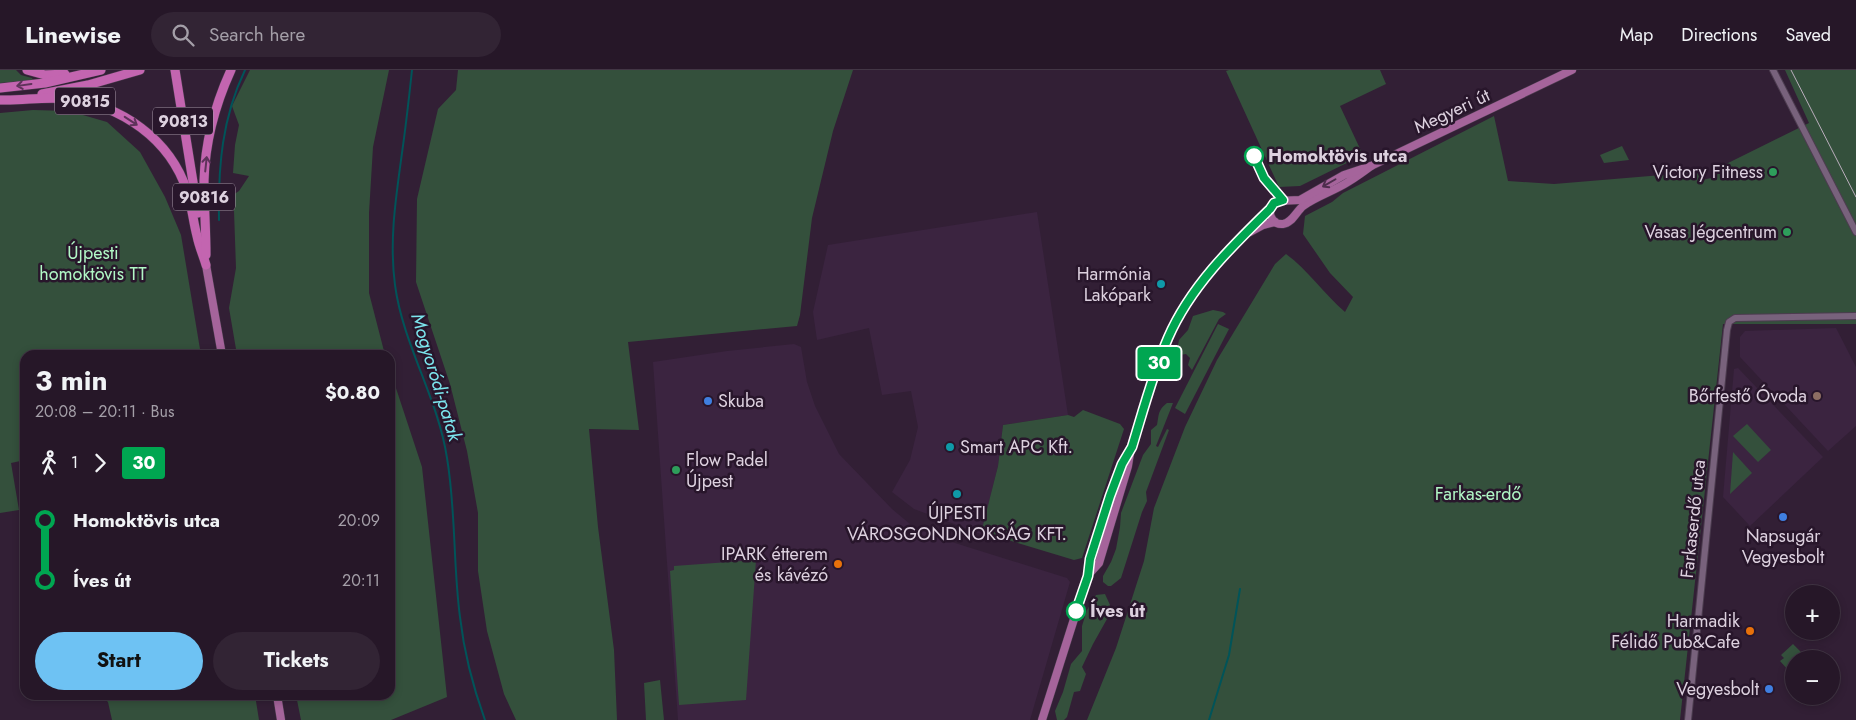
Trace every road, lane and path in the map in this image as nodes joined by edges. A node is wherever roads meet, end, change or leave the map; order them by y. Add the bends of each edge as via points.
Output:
1 (27, 70) edge
2 (101, 70) edge
3 (140, 70) edge
4 (174, 70) edge
5 (231, 70) edge
6 (1572, 70) edge
7 (1773, 70) edge
8 (82, 74) junction
9 (0, 88) edge
10 (0, 99) edge
11 (1371, 166) junction
12 (1288, 202) junction
13 (1270, 209) junction
14 (1294, 214) junction
15 (1275, 222) junction
16 (1856, 232) edge
17 (1242, 237) junction
18 (206, 265) junction
19 (1856, 316) edge
20 (221, 350) edge
21 (278, 700) edge
22 (281, 720) edge
23 (1042, 720) edge
24 (1688, 720) edge

1 - 8 highway via 45,75
2 - 8 highway
3 - 10 highway via 88,85
4 - 18 highway, 90813
18 -> 5 highway, 90816 via 206,156 214,113
6 - 11 main road, Megyeri út
7 - 16 street
8 -> 9 highway
10 -> 18 highway, 90815 via 13,101 48,97 86,101 106,107 145,130 170,158 183,181
11 -> 12 main road, Megyeri út via 1344,174 1300,200
11 - 14 main road, Megyeri út
12 - 13 main road, Megyeri út via 1276,201
12 - 14 main road
13 - 15 main road via 1270,216
13 - 17 main road, Megyeri út
14 - 15 main road, Megyeri út via 1286,224
15 - 17 main road, Megyeri út
17 - 23 main road, Megyeri út via 1198,286 1168,337 1099,563 1088,576
18 - 20 main road
19 - 24 street, Farkaserdő utca via 1735,318 1729,322
21 - 22 main road

